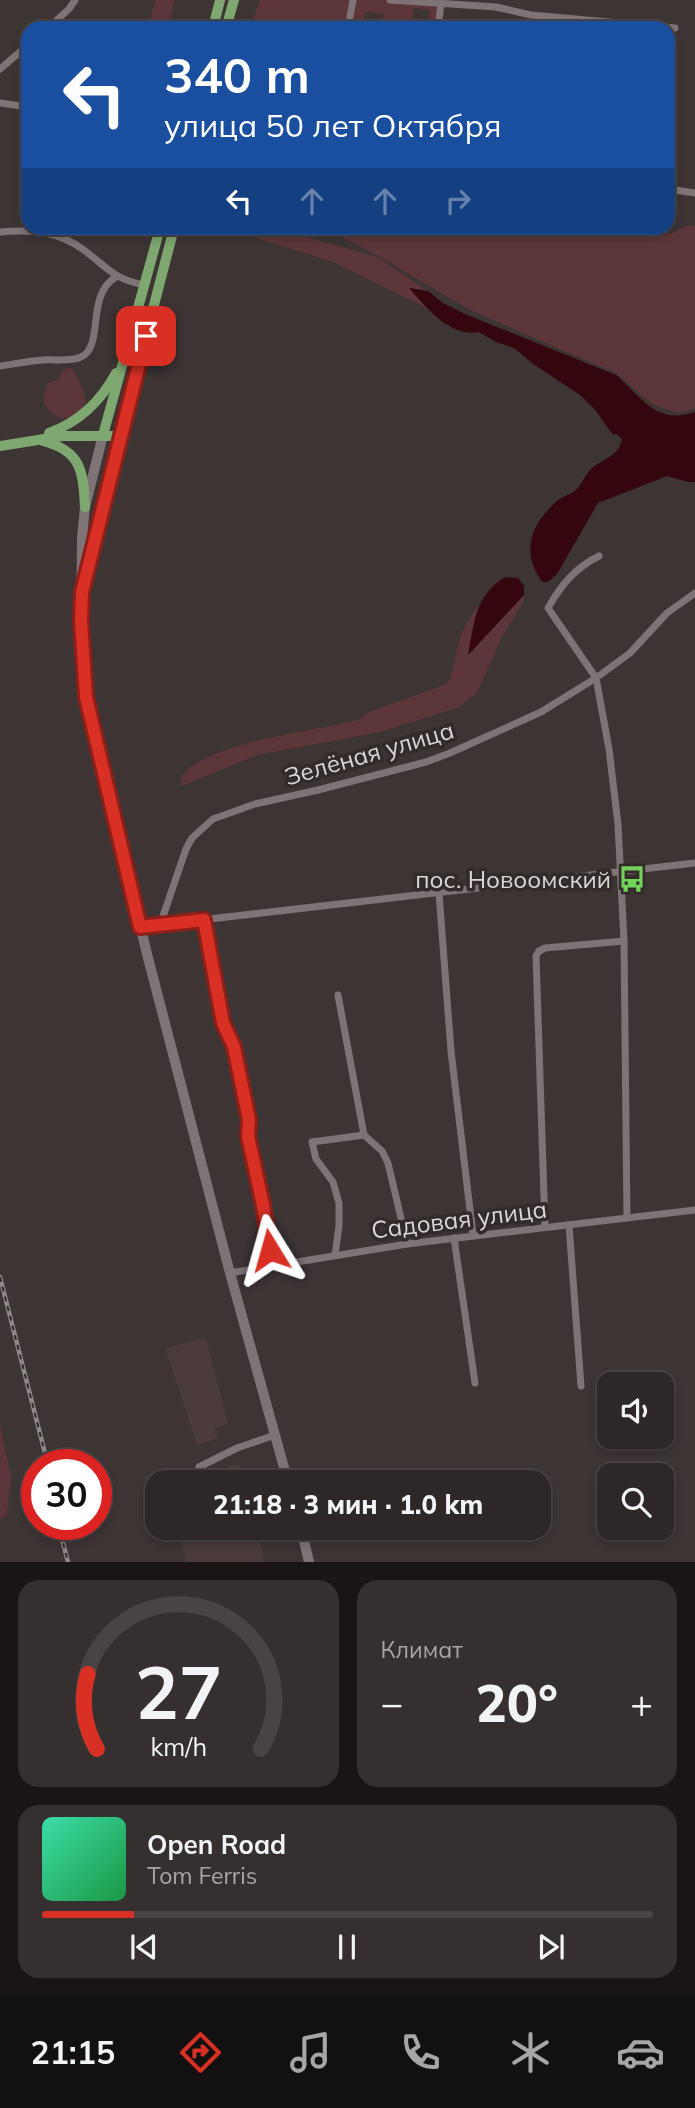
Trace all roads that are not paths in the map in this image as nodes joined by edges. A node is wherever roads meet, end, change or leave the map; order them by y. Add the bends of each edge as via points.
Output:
1 (75, 0) edge
2 (220, 0) edge
3 (234, 0) edge
4 (353, 0) edge
5 (390, 0) edge
6 (441, 4) junction
7 (56, 21) edge
8 (215, 21) edge
9 (228, 21) edge
10 (349, 21) edge
11 (439, 21) edge
12 (597, 21) edge
13 (21, 51) edge
14 (0, 69) edge
15 (0, 103) edge
16 (21, 106) edge
17 (675, 190) edge
18 (695, 194) edge
19 (21, 231) edge
20 (0, 232) edge
21 (56, 235) edge
22 (158, 235) edge
23 (172, 235) edge
24 (116, 277) junction
25 (145, 285) junction
26 (128, 349) junction
27 (0, 366) edge
28 (103, 435) junction
29 (120, 436) junction
30 (34, 439) junction
31 (0, 446) edge
32 (85, 507) junction
33 (599, 556) dead end
34 (82, 592) junction
35 (695, 593) edge
36 (596, 678) junction
37 (695, 863) edge
38 (621, 871) junction
39 (439, 893) junction
40 (204, 920) junction
41 (160, 925) junction
42 (140, 927) junction
43 (624, 941) junction
44 (338, 996) dead end
45 (364, 1135) junction
46 (695, 1210) edge
47 (627, 1218) junction
48 (569, 1224) junction
49 (545, 1227) junction
50 (473, 1236) junction
51 (454, 1238) junction
52 (407, 1244) junction
53 (335, 1255) junction
54 (267, 1267) junction
55 (230, 1273) junction
56 (475, 1383) dead end
57 (580, 1386) dead end
58 (275, 1435) junction
59 (199, 1467) dead end
60 (285, 1470) edge
61 (303, 1540) edge
62 (309, 1562) edge

1 - 7 street
2 - 8 main road
3 - 9 main road
4 - 10 street
5 - 6 street
6 - 11 street
6 - 12 street
13 - 14 street
15 - 16 street
17 - 18 street
19 - 20 street
21 - 24 street via 83,249
22 - 25 main road
23 - 29 main road
24 - 25 street
24 - 27 street via 102,291 92,341 83,356
25 - 26 main road
26 - 28 main road
26 - 30 main road via 108,388 90,409
28 - 29 main road
28 - 30 main road
28 - 32 main road
29 - 34 main road
30 - 31 main road
30 - 32 main road via 56,444 76,459 84,480
32 - 34 main road
33 - 36 street via 561,585 548,608
34 - 42 main road via 86,697
35 - 36 street, Зелёная улица
36 - 38 street
36 - 41 street, Зелёная улица via 541,712 450,753 255,804 213,820 186,849
37 - 38 street
38 - 39 street
38 - 43 street
39 - 40 street
39 - 50 street via 451,1051
40 - 41 street
40 - 54 street via 223,1023 234,1047 249,1120 248,1136 270,1242
41 - 42 street
42 - 55 main road
43 - 47 street
43 - 49 street via 545,948 536,956
44 - 45 street
45 - 52 street via 388,1163
45 - 53 street via 312,1142 339,1203
46 - 47 street, Садовая улица
47 - 48 street, Садовая улица
48 - 49 street, Садовая улица
48 - 57 street
49 - 50 street, Садовая улица
50 - 51 street, Садовая улица
51 - 52 street, Садовая улица
51 - 56 street
52 - 53 street, Садовая улица
53 - 54 street, Садовая улица
54 - 55 street, Садовая улица
55 - 58 main road
58 - 59 street
58 - 60 main road
61 - 62 main road

